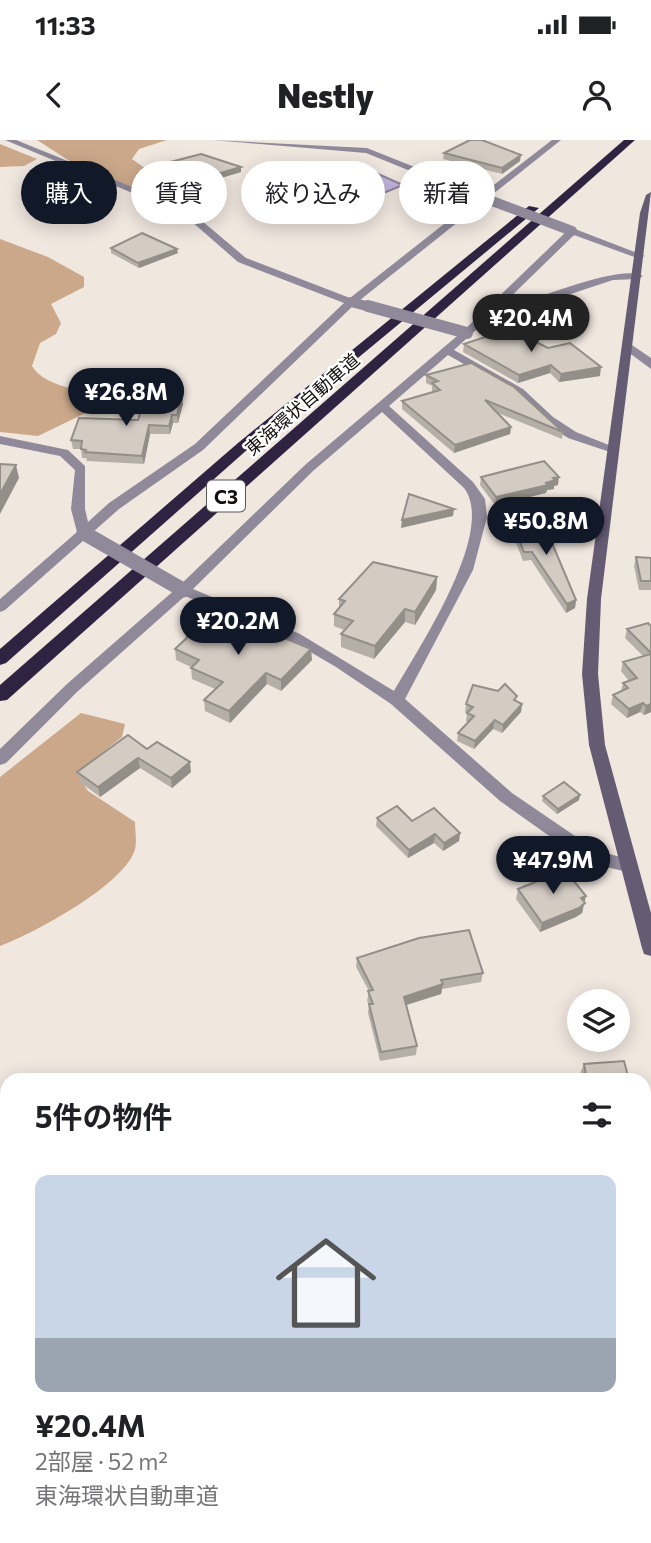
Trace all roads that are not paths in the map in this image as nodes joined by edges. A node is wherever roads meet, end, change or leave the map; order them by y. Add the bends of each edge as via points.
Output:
1 (9, 140) edge
2 (216, 140) edge
3 (558, 140) edge
4 (616, 140) edge
5 (630, 140) edge
6 (399, 164) edge
7 (495, 189) edge
8 (651, 195) edge
9 (495, 202) edge
10 (451, 224) edge
11 (572, 231) junction
12 (640, 256) junction
13 (638, 276) junction
14 (351, 302) junction
15 (484, 316) junction
16 (467, 333) junction
17 (628, 347) junction
18 (446, 351) junction
19 (651, 366) edge
20 (382, 407) junction
21 (0, 440) edge
22 (613, 449) junction
23 (84, 533) junction
24 (183, 590) junction
25 (0, 607) edge
26 (0, 659) edge
27 (0, 695) edge
28 (397, 700) junction
29 (0, 759) edge
30 (627, 865) junction
31 (651, 948) edge

1 - 14 street via 186,212 242,260
2 - 6 street via 366,151
3 - 7 street
4 - 26 highway, 東海環状自動車道 / C3 via 243,446
5 - 27 highway, 東海環状自動車道 / C3
8 - 12 street
9 - 11 street, bridge
10 - 14 street
11 - 12 street
11 - 15 street
12 - 13 street
13 - 15 street via 612,277
13 - 17 street
14 - 16 street, bridge
14 - 23 street via 199,447 114,506
15 - 16 street
16 - 18 street
17 - 19 street
17 - 22 street
18 - 20 street
18 - 22 street via 519,391 572,435
20 - 24 street via 309,468
20 - 28 street via 468,484 482,511 473,556
21 - 23 street via 64,453 81,469 78,509
22 - 30 street via 594,599 590,674 597,745
23 - 24 street, bridge
23 - 25 street
24 - 28 street via 295,637
24 - 29 street
28 - 30 street via 506,797 592,858
30 - 31 street

